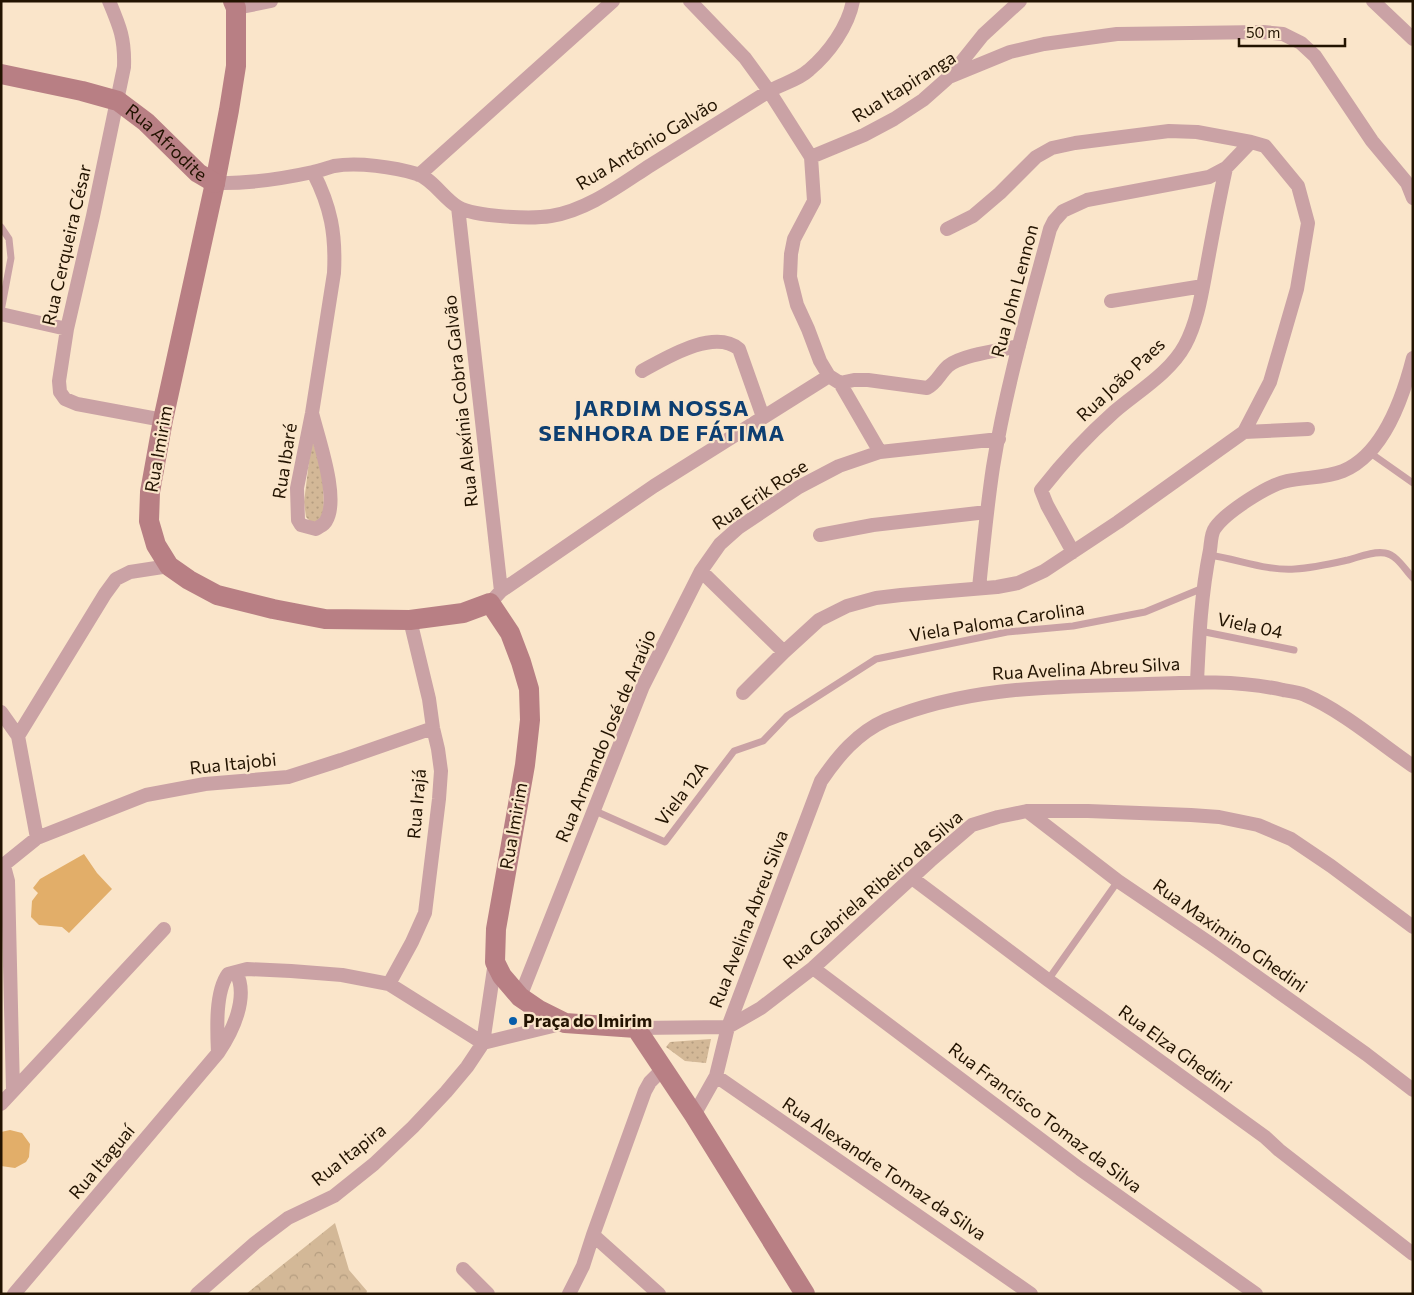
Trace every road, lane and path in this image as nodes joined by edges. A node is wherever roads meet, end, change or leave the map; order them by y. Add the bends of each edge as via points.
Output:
1 (110, 1) edge
2 (271, 1) edge
3 (613, 1) edge
4 (690, 1) edge
5 (853, 1) edge
6 (1020, 1) edge
7 (1373, 1) edge
8 (234, 5) edge
9 (1413, 38) edge
10 (1, 74) edge
11 (949, 77) junction
12 (769, 91) junction
13 (118, 101) junction
14 (1251, 142) junction
15 (811, 157) junction
16 (1226, 168) junction
17 (312, 172) junction
18 (419, 175) junction
19 (1410, 181) edge
20 (215, 183) junction
21 (1413, 198) edge
22 (458, 207) junction
23 (1, 227) edge
24 (947, 229) dead end
25 (1203, 286) junction
26 (1111, 301) dead end
27 (1, 313) edge
28 (67, 328) junction
29 (1019, 346) junction
30 (1413, 358) edge
31 (642, 371) dead end
32 (835, 379) junction
33 (312, 413) junction
34 (763, 417) junction
35 (163, 420) junction
36 (1308, 429) dead end
37 (1244, 432) junction
38 (998, 439) junction
39 (880, 452) junction
40 (1369, 452) junction
41 (1413, 483) edge
42 (986, 512) junction
43 (820, 535) dead end
44 (1073, 552) junction
45 (1209, 555) junction
46 (169, 566) junction
47 (701, 571) junction
48 (1413, 578) edge
49 (979, 588) junction
50 (1203, 588) junction
51 (496, 597) junction
52 (410, 620) junction
53 (1200, 631) junction
54 (1294, 650) dead end
55 (784, 652) junction
56 (1196, 682) junction
57 (743, 693) dead end
58 (1, 712) edge
59 (433, 728) junction
60 (18, 736) junction
61 (734, 751) joint
62 (1413, 766) edge
63 (593, 810) junction
64 (1027, 811) junction
65 (37, 838) junction
66 (3, 866) edge
67 (912, 878) junction
68 (1118, 881) junction
69 (1413, 927) edge
70 (164, 930) dead end
71 (495, 962) junction
72 (814, 968) junction
73 (236, 972) junction
74 (1048, 980) junction
75 (389, 984) junction
76 (520, 997) junction
77 (565, 1023) junction
78 (728, 1027) junction
79 (636, 1028) junction
80 (483, 1043) junction
81 (218, 1053) junction
82 (663, 1069) junction
83 (716, 1076) junction
84 (1413, 1090) edge
85 (13, 1091) junction
86 (1, 1104) edge
87 (694, 1115) junction
88 (593, 1235) junction
89 (1413, 1254) edge
90 (463, 1269) dead end
91 (14, 1294) edge
92 (197, 1294) edge
93 (488, 1294) edge
94 (569, 1294) edge
95 (659, 1294) edge
96 (805, 1294) edge
97 (1031, 1294) edge
98 (1256, 1294) edge

1 - 13 street, Rua Cerqueira César via 125,45
2 - 8 street
3 - 18 street
4 - 12 street via 744,58
5 - 12 street, Rua Antônio Galvão via 843,30 809,71
6 - 11 street via 983,35
7 - 9 street
8 - 20 street, Rua Imirim via 236,66
10 - 13 street
11 - 15 street, Rua Itapiranga via 894,119
11 - 19 street, Rua Itapiranga via 1010,52 1117,34 1283,34 1301,43 1315,56 1372,141
12 - 15 street
12 - 22 street, Rua Antônio Galvão via 591,203 551,216 530,217 481,213
13 - 20 street, Rua Afrodite via 146,122 198,173
13 - 28 street, Rua Cerqueira César
14 - 16 street, Rua John Lennon
14 - 24 street via 1197,132 1169,131 1075,142 1052,148 1036,157 972,216
14 - 37 street via 1265,146 1298,186 1308,223 1297,289 1270,382
15 - 32 street via 814,201 794,238 790,277 797,305 820,361
16 - 25 street, Rua João Paes
16 - 29 street, Rua John Lennon via 1209,178 1087,200 1064,211 1050,229
17 - 18 street, Rua Antônio Galvão via 353,165
17 - 20 street, Rua Antônio Galvão via 258,181
17 - 33 street, Rua Ibaré via 324,193 335,251
18 - 22 street, Rua Antônio Galvão
19 - 21 street, Rua Itapiranga
20 - 35 street, Rua Imirim
22 - 51 street, Rua Alexínia Cobra Galvão
23 - 27 lane via 9,239 11,258
25 - 26 street
25 - 44 street, Rua João Paes via 1192,328 1176,357 1081,443 1041,490
27 - 28 street
28 - 35 street, Rua Cerqueira César via 59,381 60,392 65,399
29 - 32 street via 949,365 927,388
29 - 38 street, Rua John Lennon
30 - 40 street via 1399,404
31 - 34 street via 687,348 718,342 734,345 739,349
32 - 34 street
32 - 39 street
33 - 33 street, Rua Ibaré via 330,491 329,514 325,523 316,528 301,525 297,509 301,465
34 - 51 street via 654,486
35 - 46 street, Rua Imirim via 150,492 149,521 156,545
36 - 37 street
37 - 44 street
38 - 39 street, Rua Erik Rose
38 - 42 street, Rua John Lennon
39 - 47 street, Rua Erik Rose via 840,466 799,487 720,544
40 - 41 lane
40 - 45 street via 1344,471 1269,487 1231,512 1214,529
42 - 43 street via 873,525
42 - 49 street, Rua John Lennon
44 - 49 street via 1018,583
45 - 48 lane via 1271,569 1292,569 1386,553
45 - 50 street
46 - 52 street, Rua Imirim via 217,595 273,609 325,618
46 - 60 street via 130,572 116,579
47 - 55 street
47 - 63 street, Rua Armando José de Araújo via 643,686
49 - 55 street via 876,598 847,606 819,620
50 - 53 street
50 - 61 lane, Viela Paloma Carolina via 1145,612 1073,626 1007,632 876,659 787,716 763,741
51 - 52 street, Rua Imirim via 462,613
51 - 71 street, Rua Imirim via 529,689 530,720 526,765 496,929
52 - 59 street, Rua Irajá
53 - 54 lane, Viela 04
53 - 56 street
55 - 57 street
56 - 62 street, Rua Avelina Abreu Silva via 1263,685 1305,694
56 - 78 street, Rua Avelina Abreu Silva via 1037,687 984,693 941,701 885,721 851,742 821,781
58 - 60 street
59 - 65 street, Rua Itajobi via 288,777 205,784 146,795
59 - 75 street, Rua Irajá via 440,771 439,799 425,913
60 - 65 street
61 - 63 lane, Viela 12A via 665,842
63 - 76 street, Rua Armando José de Araújo
64 - 67 street, Rua Gabriela Ribeiro da Silva via 972,826
64 - 68 street, Rua Maximino Ghedini
64 - 69 street, Rua Gabriela Ribeiro da Silva via 1191,815 1258,825 1291,839
65 - 66 street, Rua Itajobi
66 - 85 street via 8,881
67 - 72 street, Rua Gabriela Ribeiro da Silva
67 - 74 street, Rua Elza Ghedini
68 - 74 lane
68 - 84 street, Rua Maximino Ghedini
70 - 85 street
71 - 76 street
71 - 80 street, Rua Itapira
72 - 78 street, Rua Gabriela Ribeiro da Silva via 762,1008
72 - 98 street, Rua Francisco Tomaz da Silva via 1080,1169
73 - 75 street via 266,969 342,975
73 - 81 street, Rua Itaguaí via 241,981 237,1012 227,1040
73 - 81 street via 228,974 221,989
74 - 89 street, Rua Elza Ghedini via 1265,1137
75 - 80 street
76 - 77 street
77 - 79 street
77 - 80 street
78 - 79 street
78 - 83 street, Rua Avelina Abreu Silva
79 - 82 street
80 - 92 street, Rua Itapira via 446,1092 374,1164 334,1196 288,1218
81 - 91 street, Rua Itaguaí
82 - 87 street
82 - 88 street via 645,1090
83 - 87 street, Rua Avelina Abreu Silva
83 - 97 street, Rua Alexandre Tomaz da Silva
85 - 86 street
87 - 96 street
88 - 94 street
88 - 95 street
90 - 93 street

